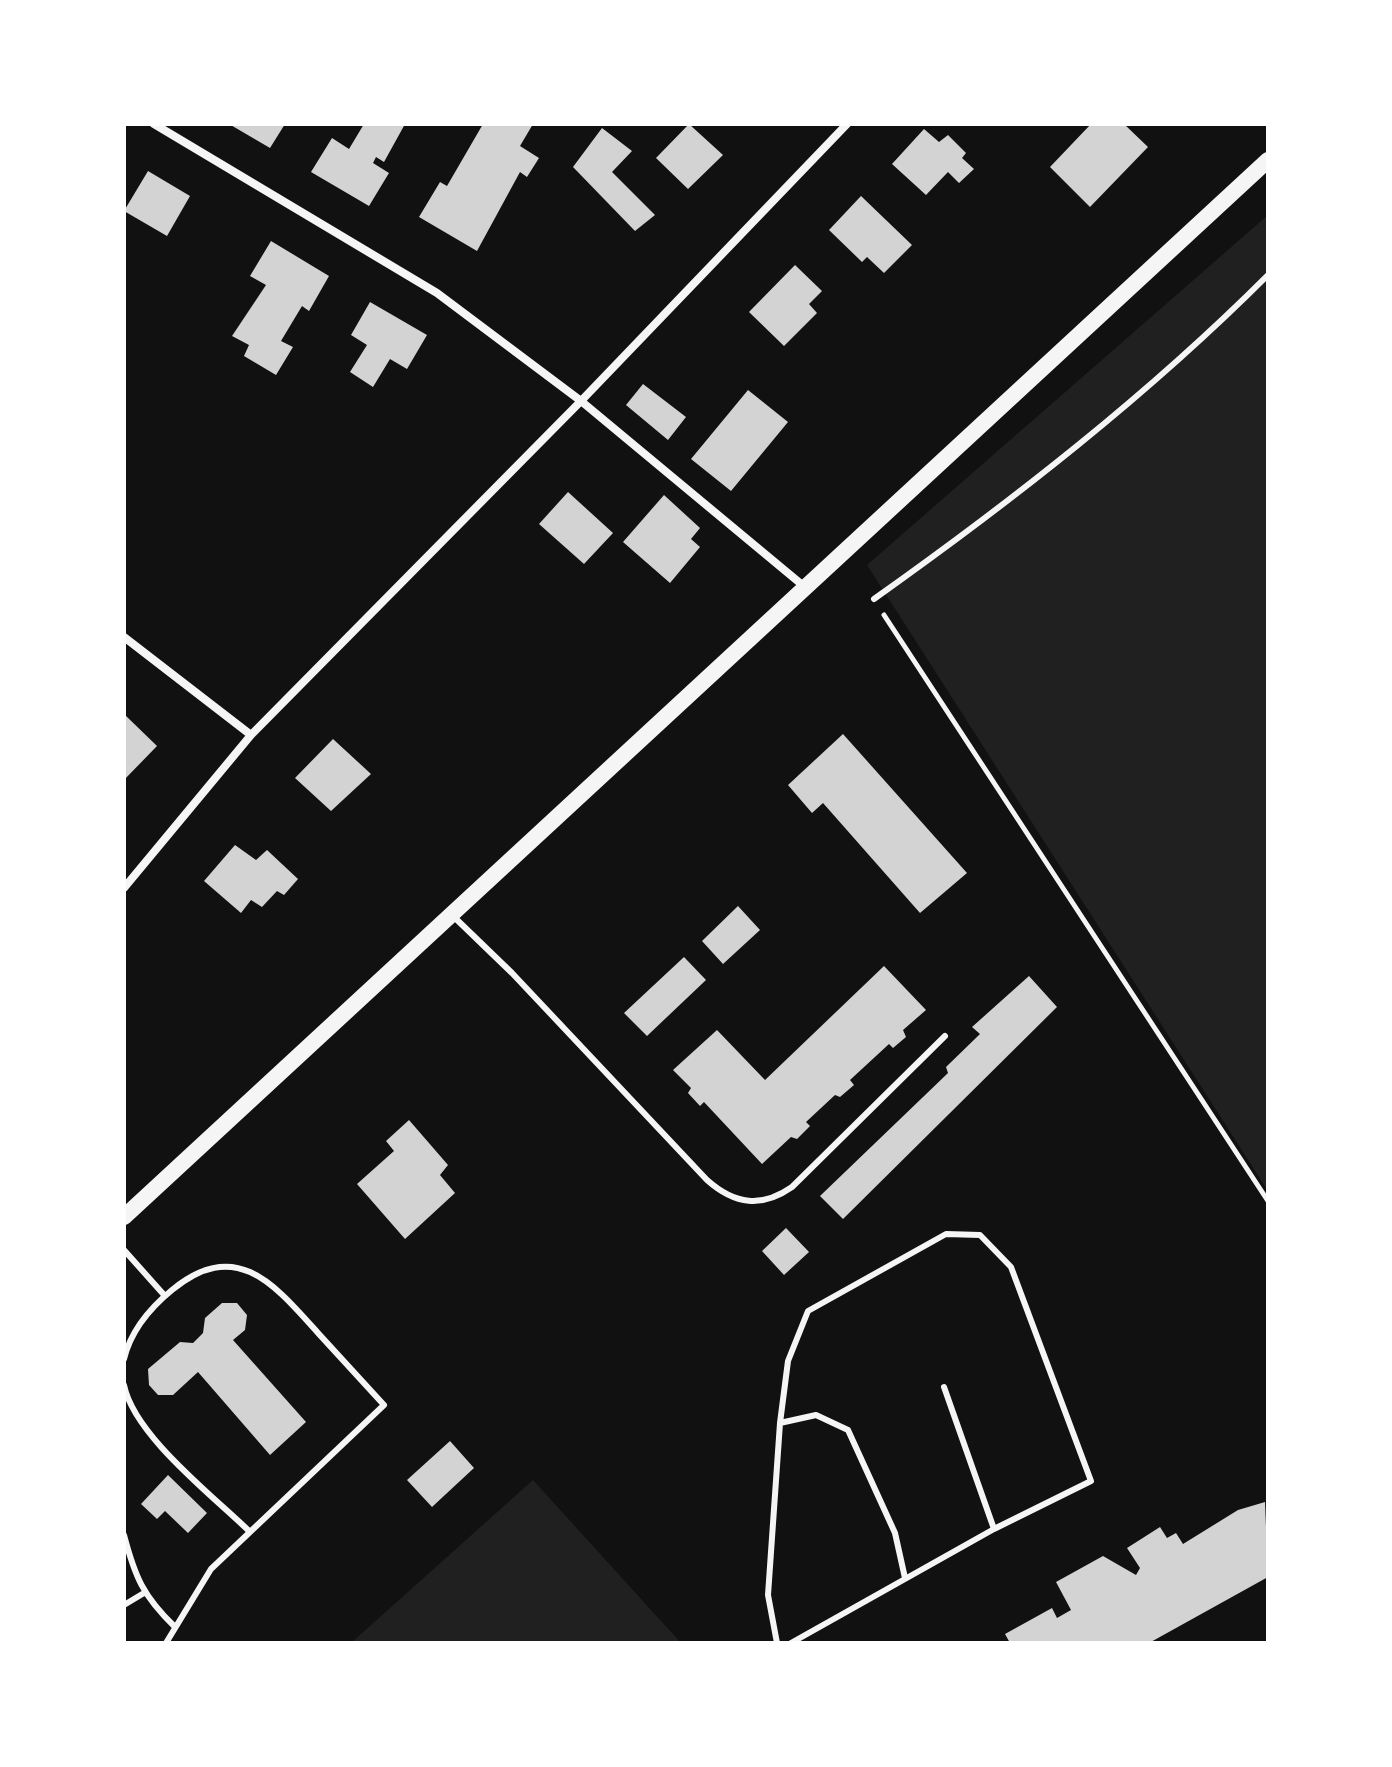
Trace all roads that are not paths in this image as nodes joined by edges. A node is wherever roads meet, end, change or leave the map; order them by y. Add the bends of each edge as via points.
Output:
1 (154, 124) edge
2 (847, 124) edge
3 (1268, 160) edge
4 (1268, 275) edge
5 (581, 401) junction
6 (807, 589) junction
7 (874, 599) road end
8 (124, 637) edge
9 (251, 735) junction
10 (124, 888) edge
11 (451, 915) junction
12 (945, 1036) dead end
13 (124, 1217) edge
14 (124, 1250) edge
15 (165, 1296) junction
16 (124, 1359) edge
17 (124, 1385) edge
18 (944, 1387) dead end
19 (780, 1423) junction
20 (994, 1529) junction
21 (249, 1531) junction
22 (124, 1535) edge
23 (125, 1543) edge
24 (905, 1578) junction
25 (144, 1593) junction
26 (124, 1605) edge
27 (175, 1627) junction
28 (166, 1643) edge
29 (777, 1643) edge
30 (791, 1643) edge

1 - 5 street via 437,293
2 - 5 street
3 - 6 main road
4 - 7 lane via 1182,359 955,541
5 - 6 street
5 - 9 street
6 - 11 main road
8 - 9 street
9 - 10 street
11 - 12 lane via 707,1180 739,1201 767,1200 792,1187
11 - 13 main road
14 - 15 lane
15 - 16 lane via 137,1325
15 - 21 lane via 211,1266 258,1275 281,1292 384,1405
17 - 21 lane via 127,1400 143,1423
18 - 20 lane
19 - 20 lane via 788,1361 808,1311 946,1234 980,1235 1011,1267 1091,1481
19 - 24 lane via 816,1415 848,1430 895,1533
19 - 29 lane via 768,1595
20 - 24 lane
21 - 27 lane via 204,1578
22 - 23 lane
23 - 25 lane
24 - 30 lane
25 - 26 lane
25 - 27 lane
27 - 28 lane

